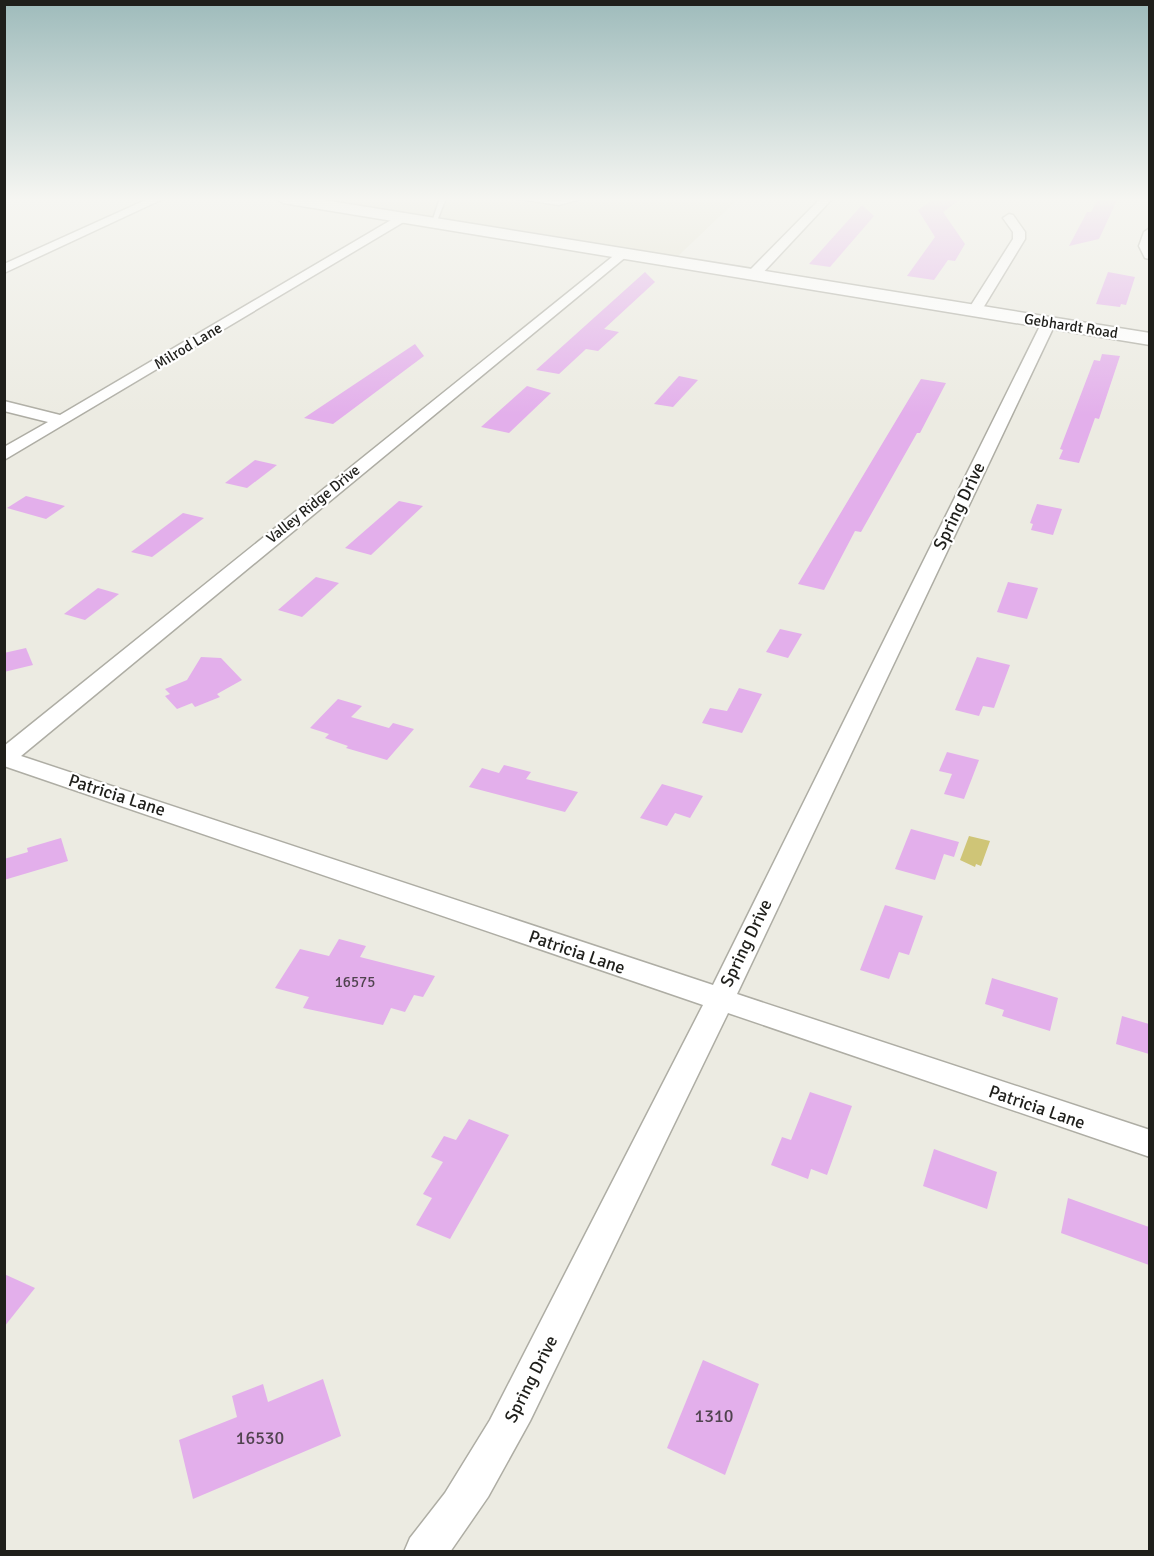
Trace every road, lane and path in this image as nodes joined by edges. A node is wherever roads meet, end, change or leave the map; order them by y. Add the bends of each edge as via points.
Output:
1 (313, 271) edge
2 (600, 271) edge
3 (733, 271) edge
4 (757, 271) edge
5 (999, 271) edge
6 (754, 274) junction
7 (975, 310) junction
8 (1049, 322) junction
9 (1149, 339) edge
10 (4, 406) edge
11 (61, 420) junction
12 (4, 455) edge
13 (5, 758) edge
14 (718, 1000) junction
15 (1149, 1144) edge
16 (424, 1551) edge

1 - 11 street, Milrod Lane
2 - 13 street, Valley Ridge Drive
3 - 6 street, Gebhardt Road
4 - 6 street
5 - 7 street
6 - 7 street, Gebhardt Road
7 - 8 street, Gebhardt Road
8 - 9 street, Gebhardt Road
8 - 14 street, Spring Drive
10 - 11 street
11 - 12 street, Milrod Lane
13 - 14 street, Patricia Lane
14 - 15 street, Patricia Lane
14 - 16 street, Spring Drive via 514,1414 482,1473 449,1523

